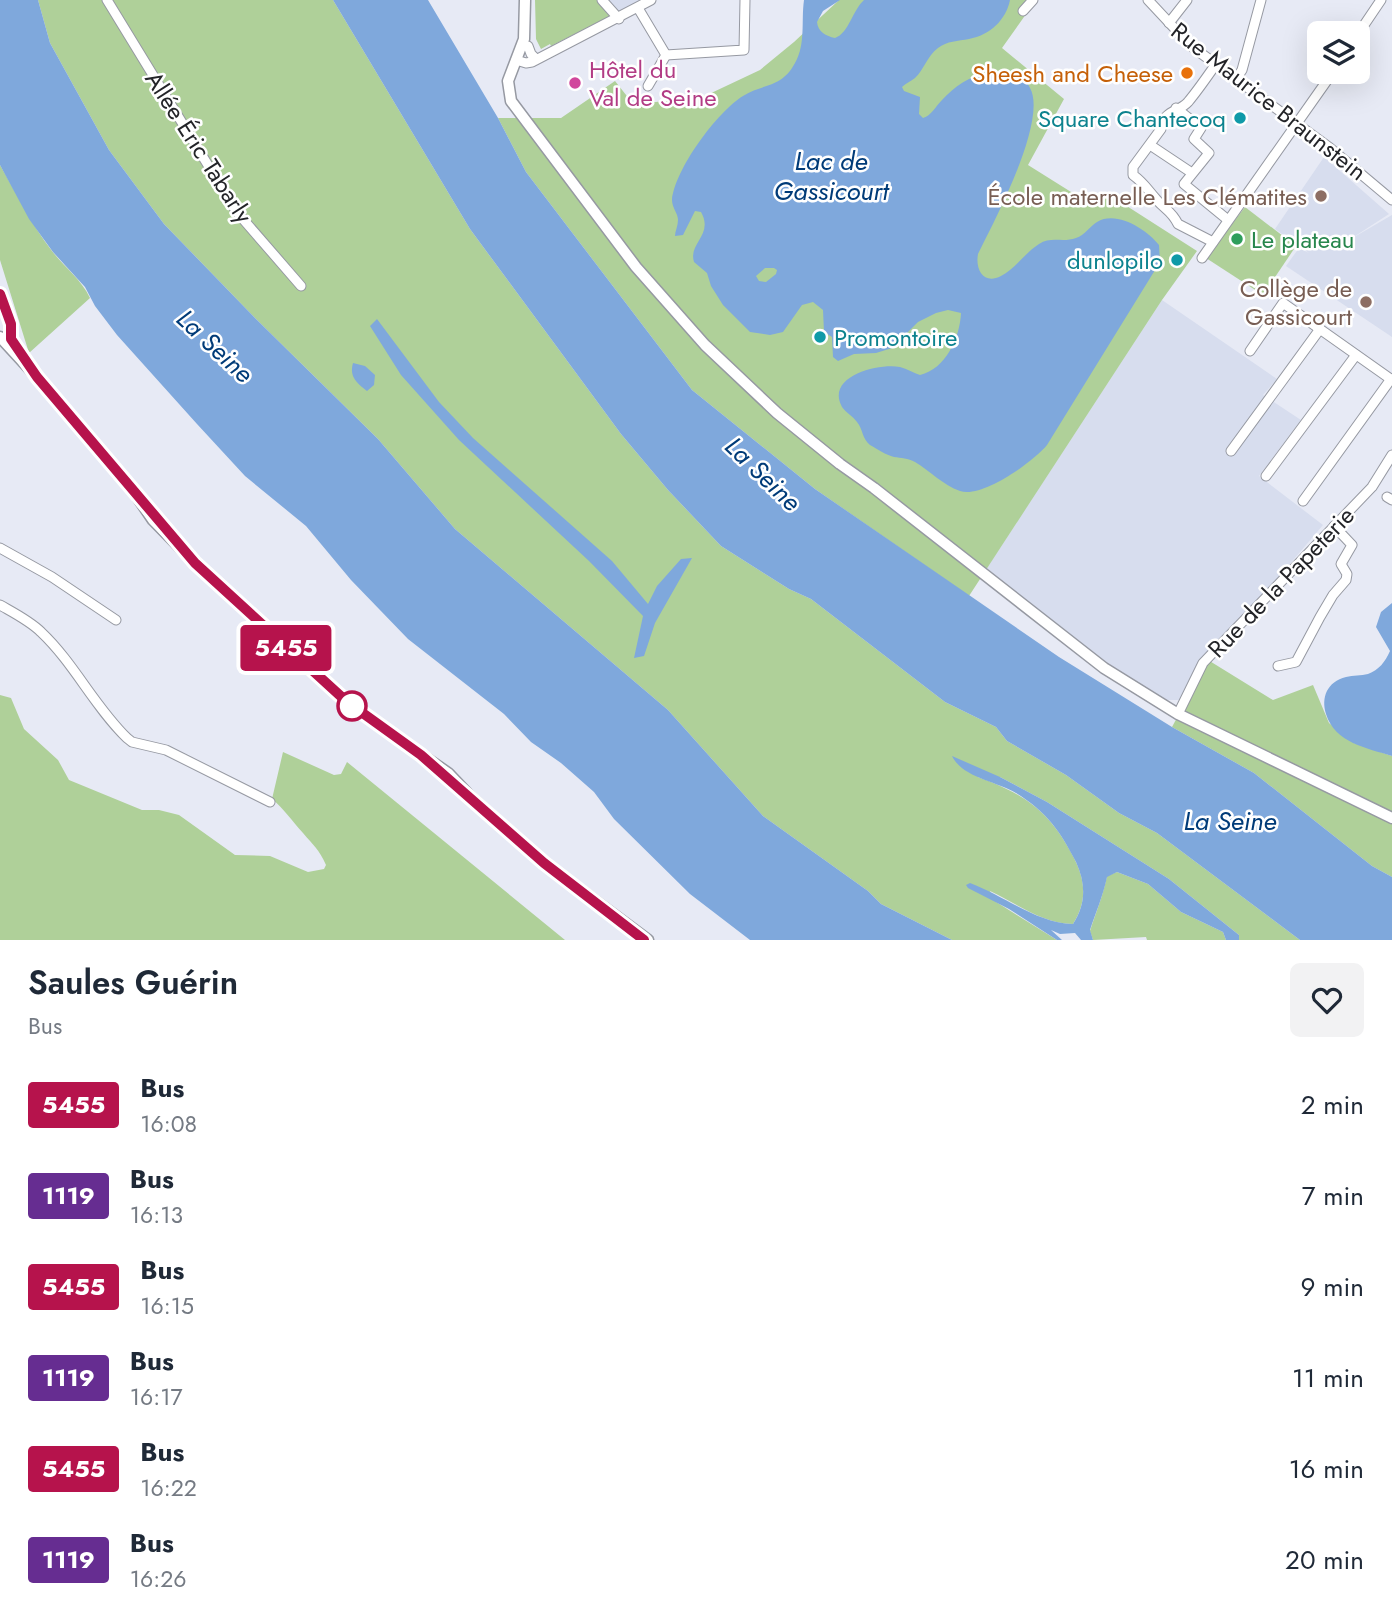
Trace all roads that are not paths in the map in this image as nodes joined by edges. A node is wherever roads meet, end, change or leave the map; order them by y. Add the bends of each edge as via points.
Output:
1 (107, 0) edge
2 (526, 0) edge
3 (602, 0) edge
4 (651, 0) edge
5 (745, 0) edge
6 (1033, 0) edge
7 (1148, 0) edge
8 (1187, 0) edge
9 (1261, 0) edge
10 (1381, 0) edge
11 (638, 8) junction
12 (1023, 11) dead end
13 (618, 19) junction
14 (1367, 21) edge
15 (1169, 23) junction
16 (666, 55) junction
17 (526, 56) junction
18 (1216, 65) junction
19 (1236, 79) junction
20 (1324, 84) edge
21 (648, 86) dead end
22 (1176, 108) junction
23 (1297, 124) junction
24 (1150, 145) junction
25 (1192, 173) junction
26 (1392, 200) edge
27 (1228, 220) junction
28 (1213, 242) junction
29 (1202, 258) dead end
30 (301, 286) dead end
31 (0, 294) edge
32 (6, 322) edge
33 (1320, 329) junction
34 (0, 337) edge
35 (1250, 351) dead end
36 (1356, 355) junction
37 (37, 377) junction
38 (1392, 379) edge
39 (1231, 451) dead end
40 (1392, 454) edge
41 (1390, 466) edge
42 (1266, 476) dead end
43 (1303, 501) dead end
44 (1334, 526) junction
45 (0, 548) edge
46 (0, 605) edge
47 (116, 620) dead end
48 (1278, 666) dead end
49 (1178, 714) junction
50 (270, 802) dead end
51 (1392, 818) edge
52 (643, 938) edge

1 - 30 street, Allée Éric Tabarly via 236,211
2 - 17 main road
3 - 13 street
4 - 11 street
5 - 16 street via 744,50
6 - 12 street
7 - 15 street, Rue Maurice Braunstein
8 - 15 street
9 - 19 street
10 - 14 street
11 - 13 street
11 - 16 street
13 - 17 street
15 - 18 street, Rue Maurice Braunstein
16 - 21 street
17 - 49 main road via 507,86 511,101 705,345 777,413 1104,668
18 - 19 street, Rue Maurice Braunstein
18 - 22 street via 1185,105
19 - 23 street, Rue Maurice Braunstein
20 - 23 street
22 - 24 street
22 - 25 street via 1201,128 1194,139 1209,153
23 - 26 street, Rue Maurice Braunstein
23 - 27 street
24 - 25 street
24 - 28 street via 1133,167 1133,175 1172,212 1178,224
25 - 27 street via 1184,184
27 - 28 street
28 - 29 street
31 - 32 main road
32 - 34 main road via 7,334
32 - 37 main road via 13,343
33 - 35 street via 1283,303
33 - 36 street
33 - 39 street
34 - 37 main road
36 - 38 street
36 - 42 street
37 - 52 main road via 164,530 227,594 324,682 421,755 544,863
38 - 43 street
40 - 41 street, Rue de la Papeterie
41 - 44 street, Rue de la Papeterie
44 - 48 street via 1352,545 1341,564 1346,580 1296,662
44 - 49 street, Rue de la Papeterie via 1203,663
45 - 47 street
46 - 50 street via 39,629 132,742 166,750
49 - 51 main road

